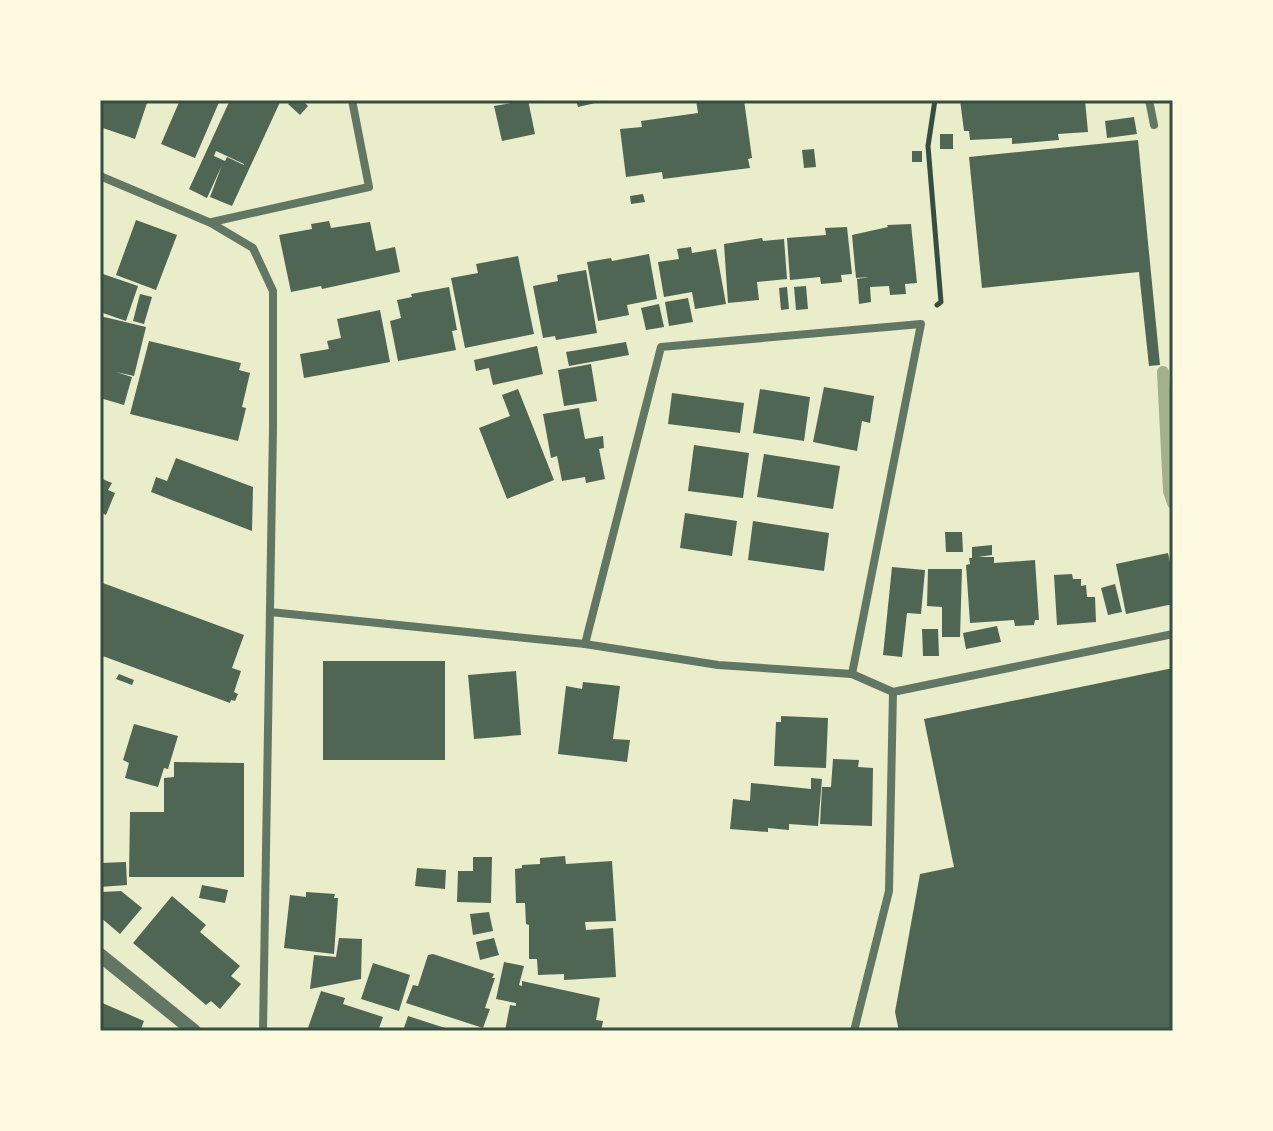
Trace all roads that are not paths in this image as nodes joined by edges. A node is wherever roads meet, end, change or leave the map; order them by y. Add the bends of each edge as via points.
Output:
1 (352, 100) edge
2 (1149, 100) edge
3 (1154, 125) dead end
4 (100, 176) edge
5 (211, 223) junction
6 (270, 612) junction
7 (1173, 634) edge
8 (585, 644) junction
9 (852, 674) junction
10 (893, 692) junction
11 (100, 955) edge
12 (194, 1031) edge
13 (263, 1031) edge
14 (854, 1031) edge

1 - 5 street via 369,187
2 - 3 street
4 - 5 street
5 - 6 street via 253,248 273,291
6 - 8 street
6 - 13 street
7 - 10 street
8 - 9 street via 718,665
8 - 9 street via 661,347 921,324
9 - 10 street
10 - 14 street via 889,891
11 - 12 street

